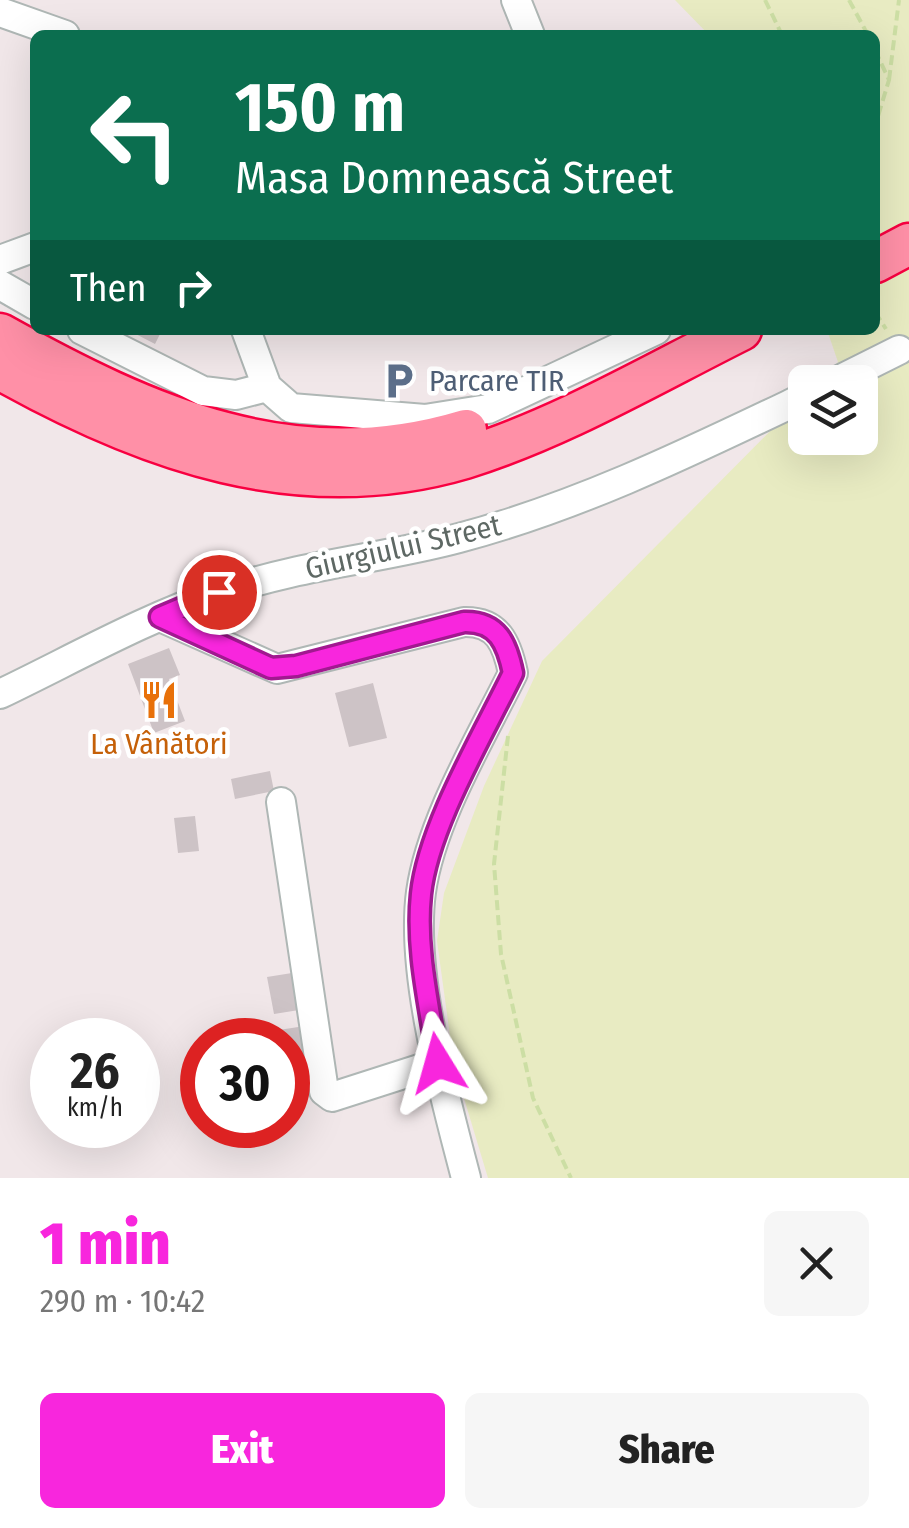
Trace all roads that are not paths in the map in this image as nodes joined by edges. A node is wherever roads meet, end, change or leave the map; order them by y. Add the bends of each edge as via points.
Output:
1 (516, 0) edge
2 (0, 12) edge
3 (50, 30) edge
4 (528, 30) edge
5 (909, 215) edge
6 (880, 230) edge
7 (909, 244) edge
8 (30, 249) edge
9 (880, 259) edge
10 (0, 260) edge
11 (0, 284) edge
12 (30, 302) edge
13 (0, 334) edge
14 (92, 335) edge
15 (248, 335) edge
16 (646, 335) edge
17 (673, 335) edge
18 (731, 335) edge
19 (899, 350) dead end
20 (869, 365) edge
21 (0, 369) edge
22 (267, 386) junction
23 (788, 406) edge
24 (160, 617) junction
25 (0, 694) edge
26 (282, 802) dead end
27 (438, 1063) junction
28 (466, 1178) edge

1 - 4 street
2 - 3 street
5 - 6 highway
7 - 9 highway
8 - 10 street
11 - 12 street
13 - 17 highway via 186,425 318,448 397,444 480,425
14 - 22 street via 203,391 236,395
15 - 22 street
16 - 22 street via 468,415 303,412
18 - 21 highway via 498,446 410,471 348,477 254,470 176,451
19 - 20 street
23 - 24 street, Giurgiului Street via 548,510 458,538 269,577
24 - 25 street, Giurgiului Street
24 - 27 street via 277,669 464,622 488,626 504,642 513,673 460,780 421,892
26 - 27 street via 324,1090 332,1097
27 - 28 street

